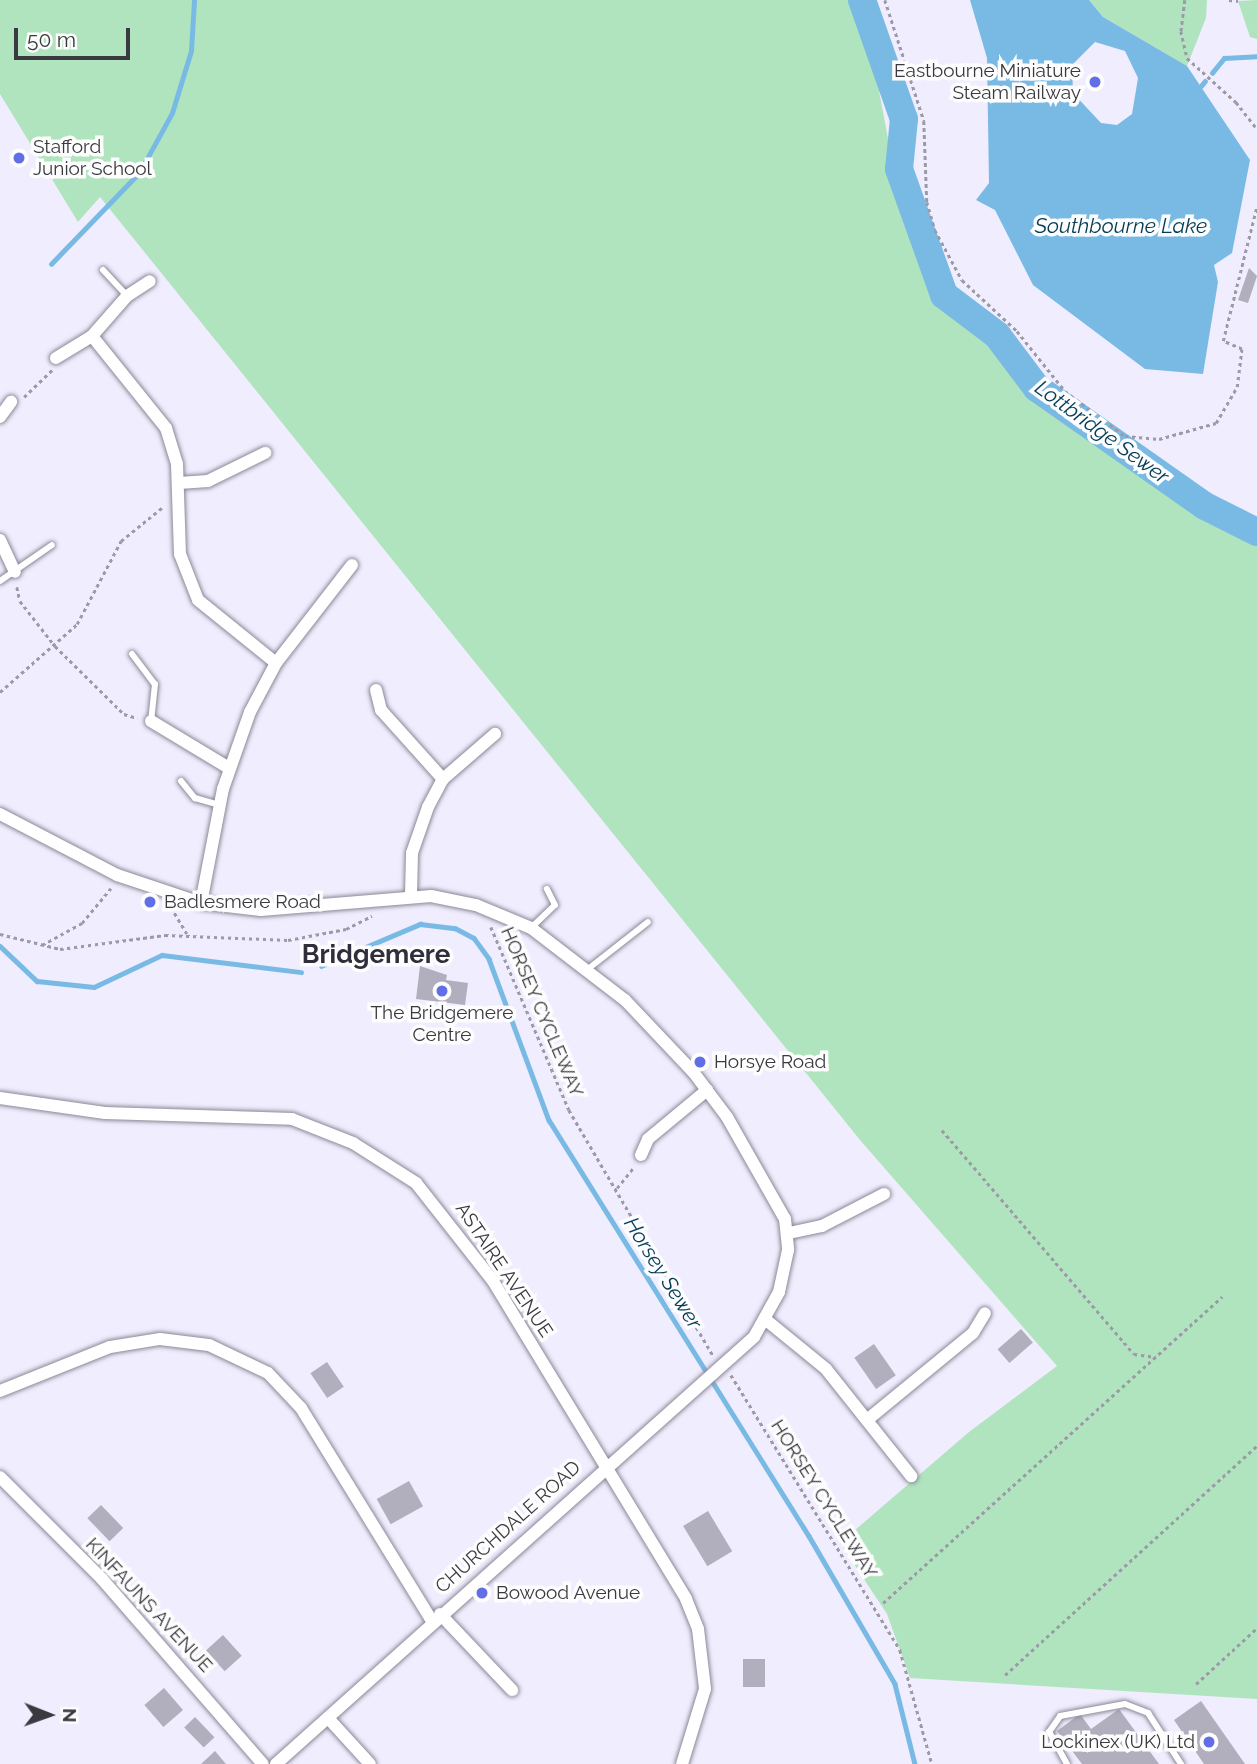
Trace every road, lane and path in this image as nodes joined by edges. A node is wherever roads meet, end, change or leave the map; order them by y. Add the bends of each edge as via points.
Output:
1 (886, 0) edge
2 (1185, 0) edge
3 (1229, 0) edge
4 (1238, 1) edge
5 (1257, 129) edge
6 (1257, 206) edge
7 (103, 270) dead end
8 (150, 281) dead end
9 (127, 296) junction
10 (92, 336) junction
11 (56, 358) joint
12 (11, 402) joint
13 (0, 417) edge
14 (265, 453) dead end
15 (179, 483) junction
16 (177, 503) junction
17 (0, 540) edge
18 (52, 545) dead end
19 (352, 565) dead end
20 (15, 572) junction
21 (0, 581) edge
22 (55, 646) junction
23 (132, 654) dead end
24 (276, 663) junction
25 (376, 690) dead end
26 (0, 692) edge
27 (151, 721) junction
28 (495, 734) dead end
29 (229, 768) junction
30 (443, 779) junction
31 (181, 780) dead end
32 (219, 805) junction
33 (0, 814) edge
34 (117, 875) junction
35 (547, 889) dead end
36 (162, 892) junction
37 (411, 895) junction
38 (201, 903) junction
39 (381, 912) dead end
40 (485, 921) dead end
41 (648, 922) dead end
42 (531, 928) junction
43 (0, 934) edge
44 (187, 934) junction
45 (42, 946) junction
46 (588, 969) junction
47 (707, 1090) junction
48 (0, 1098) edge
49 (942, 1130) dead end
50 (641, 1155) joint
51 (617, 1188) junction
52 (884, 1194) dead end
53 (789, 1233) junction
54 (1223, 1297) dead end
55 (985, 1313) dead end
56 (766, 1320) junction
57 (1156, 1357) junction
58 (719, 1368) junction
59 (0, 1391) edge
60 (867, 1420) junction
61 (1257, 1447) edge
62 (606, 1465) junction
63 (911, 1476) dead end
64 (0, 1477) edge
65 (883, 1603) dead end
66 (436, 1617) junction
67 (1257, 1628) edge
68 (1005, 1675) dead end
69 (1196, 1684) dead end
70 (512, 1690) dead end
71 (328, 1718) junction
72 (264, 1764) edge
73 (276, 1764) edge
74 (370, 1764) edge
75 (682, 1764) edge
76 (932, 1764) edge
77 (1068, 1764) edge
78 (1181, 1764) edge

1 - 6 path via 924,121 927,202 935,230 962,280 1017,331 1065,391 1125,436 1158,439 1216,423 1237,387 1242,349 1223,341
2 - 5 path via 1181,31 1187,58 1236,102
3 - 4 path
7 - 9 lane
8 - 9 street
9 - 10 street
10 - 11 street
10 - 15 street via 166,428
11 - 12 path via 53,369
12 - 13 street
14 - 15 street via 208,481
15 - 16 street
16 - 22 path via 145,519 121,541 86,609
16 - 24 street via 180,554 198,600
17 - 20 street
18 - 20 lane
19 - 24 street
20 - 21 lane
20 - 22 path via 20,601
22 - 26 path
22 - 27 path via 124,714
23 - 27 lane via 155,684
24 - 29 street
25 - 30 street via 382,710
27 - 29 street
28 - 30 street
29 - 32 street
30 - 37 street via 412,853
31 - 32 lane via 195,798
32 - 38 street
33 - 34 street
34 - 36 street
34 - 45 path via 89,917
35 - 42 lane via 555,905
36 - 38 street
36 - 44 path
37 - 38 street via 272,910
37 - 42 street via 476,905
39 - 44 path via 346,929 299,939
40 - 51 path, HORSEY CYCLEWAY via 496,933 569,1110
41 - 46 lane
42 - 46 street
43 - 45 path
44 - 45 path via 79,948
46 - 47 street via 659,1033
47 - 50 street via 648,1139
47 - 53 street via 779,1205
48 - 62 street, ASTAIRE AVENUE via 104,1113 292,1119 383,1159 416,1183 469,1245
49 - 57 path via 1134,1354
50 - 51 path
51 - 58 path, HORSEY CYCLEWAY
52 - 53 street via 822,1226
53 - 56 street via 779,1292
54 - 57 path
55 - 60 street via 973,1333
56 - 58 street, CHURCHDALE ROAD
56 - 60 street via 814,1357
57 - 65 path
58 - 62 street, CHURCHDALE ROAD
58 - 76 path, HORSEY CYCLEWAY via 900,1650
59 - 66 street via 110,1348 160,1339 208,1345 268,1373 301,1408
60 - 63 street
61 - 68 path
62 - 66 street, CHURCHDALE ROAD
62 - 75 street, ASTAIRE AVENUE via 686,1600 698,1629 705,1689
64 - 72 street, KINFAUNS AVENUE via 102,1579
66 - 70 street
66 - 71 street, CHURCHDALE ROAD
67 - 69 path
71 - 73 street, CHURCHDALE ROAD
71 - 74 street
77 - 78 lane via 1049,1732 1060,1716 1125,1704 1148,1713

